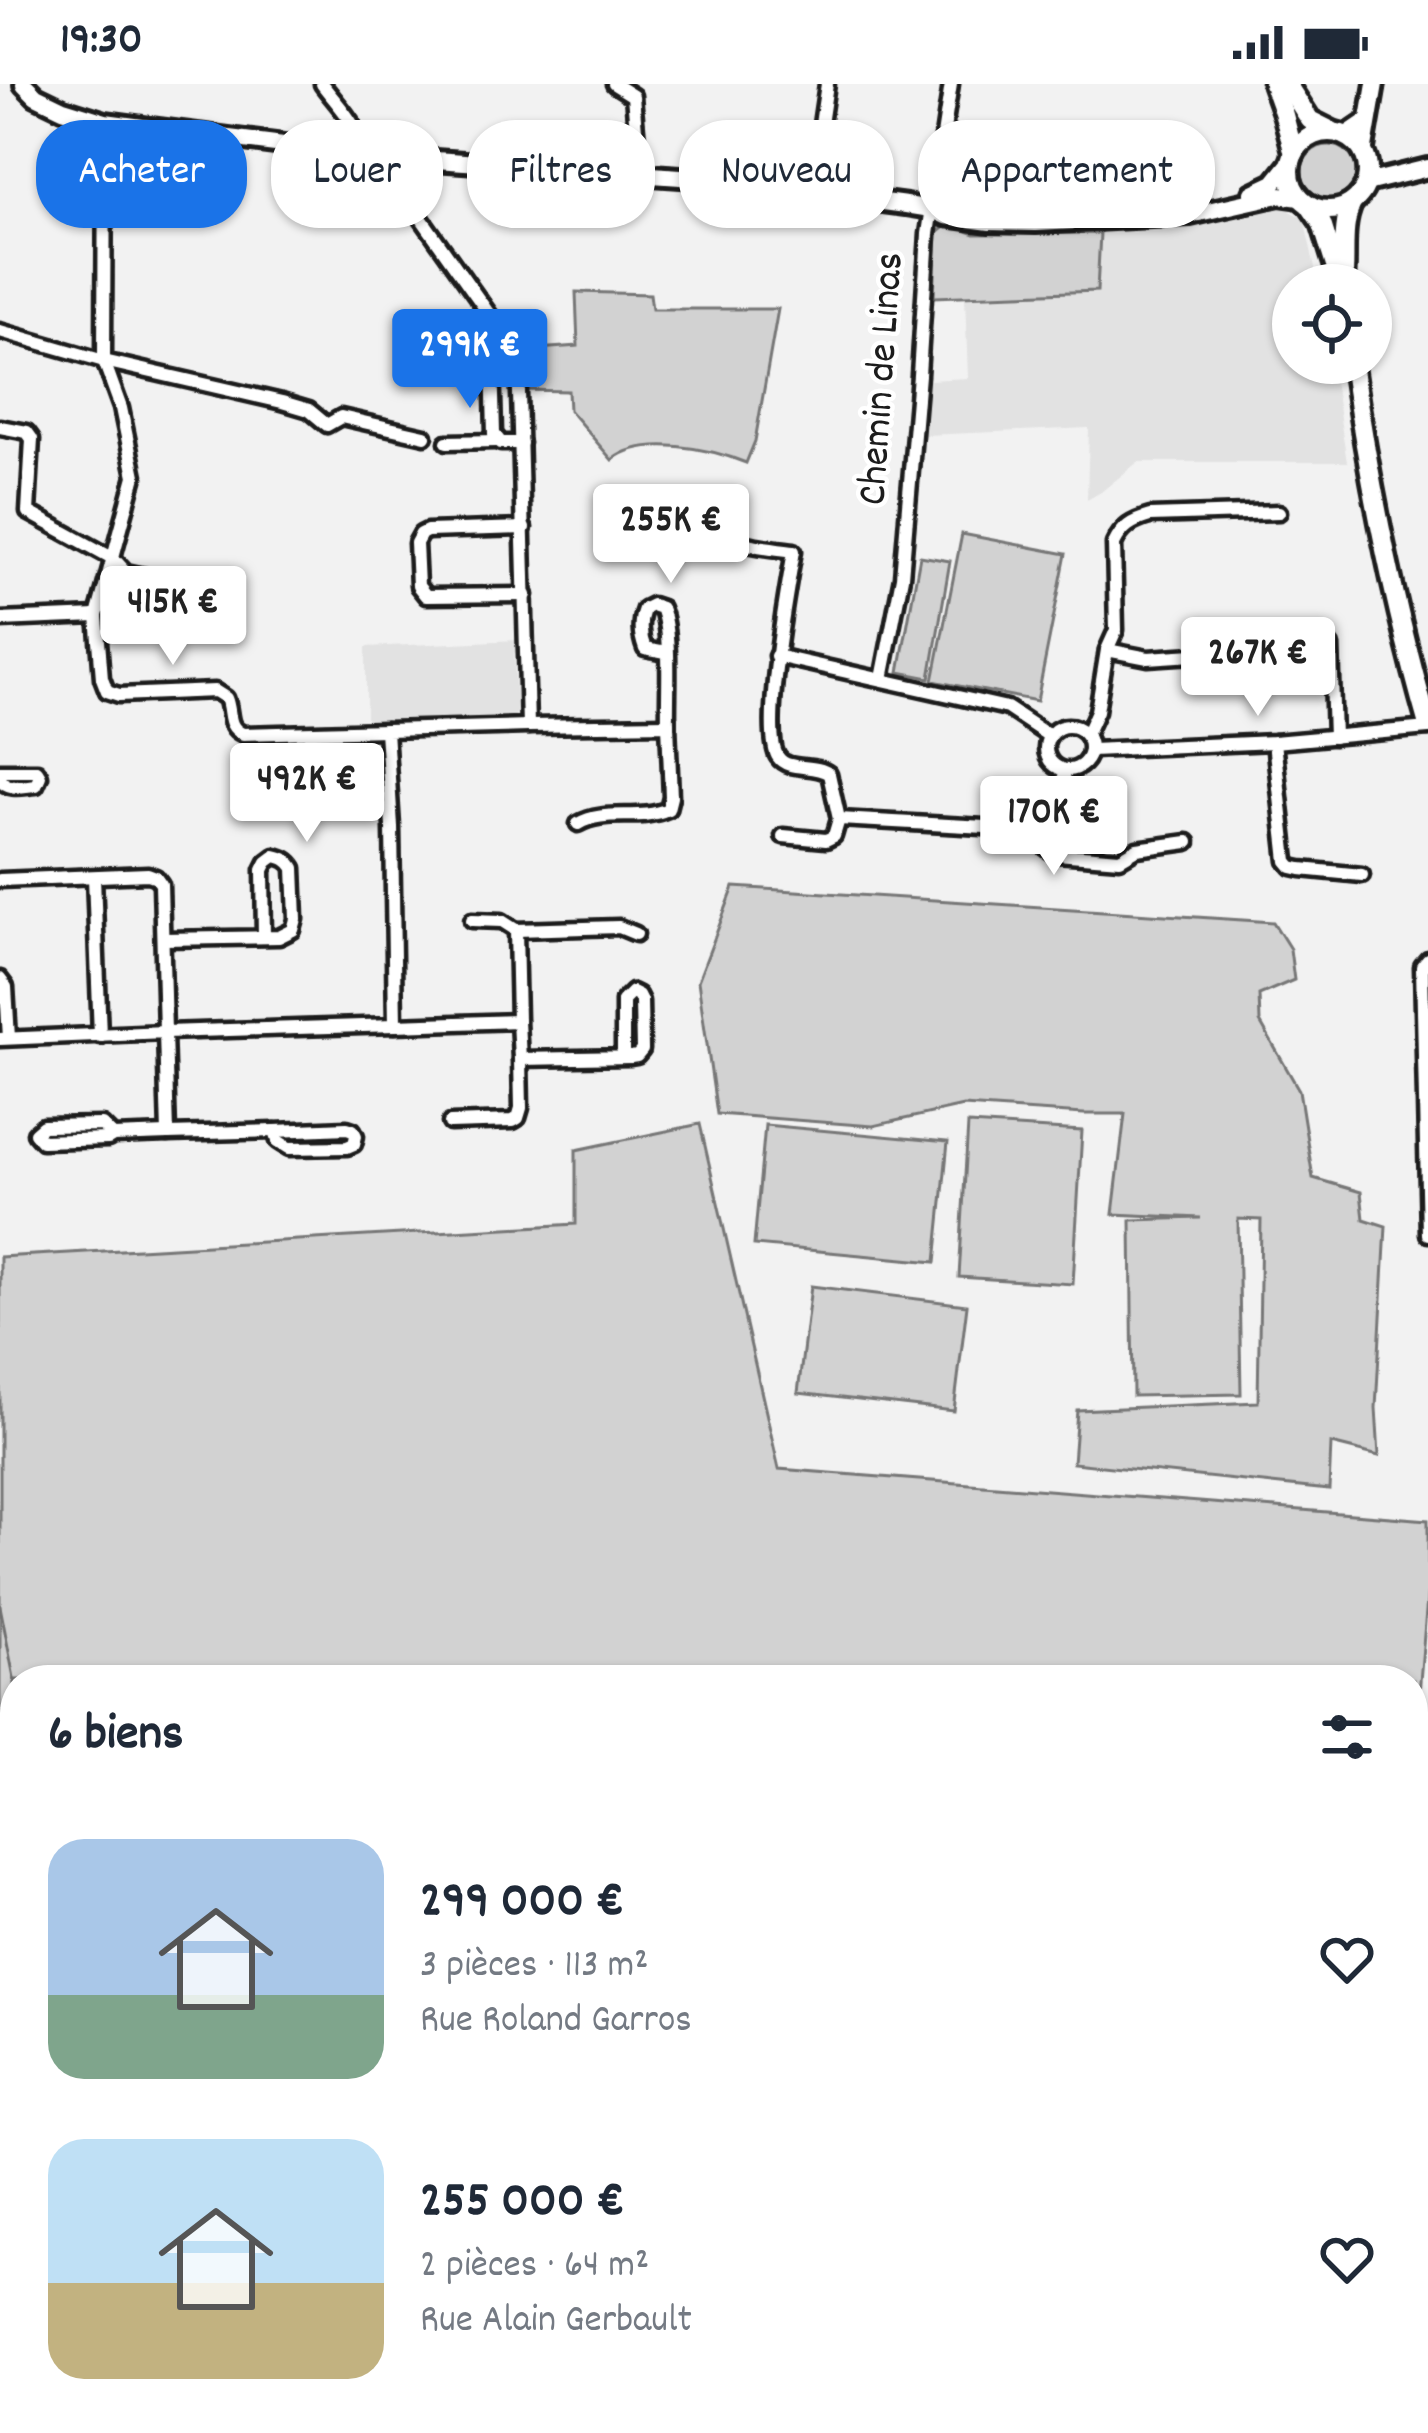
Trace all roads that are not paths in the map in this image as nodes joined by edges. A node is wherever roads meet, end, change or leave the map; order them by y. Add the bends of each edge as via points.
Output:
1 (24, 84) edge
2 (322, 84) edge
3 (614, 84) edge
4 (827, 84) edge
5 (951, 84) edge
6 (1273, 84) edge
7 (1287, 84) edge
8 (1375, 84) edge
9 (632, 90) edge
10 (99, 120) edge
11 (349, 120) edge
12 (635, 120) edge
13 (822, 120) edge
14 (945, 120) edge
15 (1367, 121) junction
16 (1341, 135) junction
17 (1292, 159) junction
18 (1365, 168) junction
19 (1428, 168) edge
20 (1215, 201) edge
21 (1304, 201) junction
22 (1352, 202) junction
23 (1215, 209) edge
24 (105, 228) edge
25 (428, 228) edge
26 (930, 228) edge
27 (1335, 264) edge
28 (1346, 264) edge
29 (491, 318) junction
30 (0, 331) edge
31 (104, 361) junction
32 (1356, 384) edge
33 (0, 427) edge
34 (425, 436) dead end
35 (497, 441) junction
36 (447, 442) dead end
37 (521, 443) junction
38 (702, 508) dead end
39 (1280, 512) dead end
40 (524, 527) junction
41 (114, 559) junction
42 (210, 590) dead end
43 (526, 595) junction
44 (98, 616) junction
45 (0, 620) edge
46 (1107, 650) junction
47 (666, 652) dead end
48 (776, 656) junction
49 (882, 679) junction
50 (1422, 683) edge
51 (668, 724) junction
52 (528, 726) junction
53 (1428, 726) edge
54 (386, 730) junction
55 (1086, 735) junction
56 (1049, 736) junction
57 (1334, 737) junction
58 (1274, 742) junction
59 (1090, 751) junction
60 (1066, 771) junction
61 (839, 819) junction
62 (578, 824) dead end
63 (1038, 830) junction
64 (783, 836) dead end
65 (1188, 842) dead end
66 (1362, 874) dead end
67 (94, 877) junction
68 (0, 880) edge
69 (472, 920) dead end
70 (516, 930) junction
71 (636, 934) dead end
72 (264, 937) junction
73 (163, 939) junction
74 (1428, 959) edge
75 (0, 979) edge
76 (518, 1021) junction
77 (395, 1025) junction
78 (165, 1032) junction
79 (100, 1036) junction
80 (4, 1038) edge
81 (623, 1056) junction
82 (520, 1058) junction
83 (449, 1124) dead end
84 (275, 1131) junction
85 (168, 1134) junction
86 (113, 1136) junction
87 (1428, 1234) edge

1 - 10 street
2 - 11 street
3 - 9 street
4 - 13 street
5 - 14 street, Chemin de Linas
6 - 17 main road
7 - 16 main road via 1310,121
8 - 15 street
9 - 12 street
15 - 16 street
15 - 18 street
16 - 17 main road via 1311,136
16 - 18 main road via 1355,142
17 - 20 street via 1258,192
17 - 21 main road via 1293,188
18 - 19 street via 1394,175
18 - 22 main road
21 - 22 main road via 1330,210
21 - 23 street via 1279,195
21 - 27 main road
22 - 28 main road
24 - 31 street
25 - 29 street
26 - 49 street, Chemin de Linas via 902,577
29 - 35 street
29 - 37 street via 518,355
30 - 31 street
31 - 34 street via 282,402 327,425 341,417
31 - 41 street via 135,476
32 - 50 main road via 1380,530
33 - 41 street via 32,439 28,512
35 - 36 street
35 - 37 street
37 - 40 street
38 - 48 street via 718,532 794,551
39 - 46 street via 1132,520 1114,544 1116,630
40 - 43 street
40 - 43 street via 427,531 416,544 426,596
41 - 42 street via 126,572
41 - 44 street
43 - 52 street
44 - 45 street
44 - 54 street via 102,678 111,694 215,691 243,734
46 - 55 street
46 - 57 street via 1148,658 1330,646
47 - 51 street
48 - 49 street
48 - 61 street via 773,745 788,765 829,774
49 - 56 street via 1006,708
50 - 53 main road
51 - 52 street
51 - 62 street via 668,809
52 - 54 street
53 - 57 street
54 - 77 street
55 - 56 street via 1071,726
55 - 59 street
56 - 60 street via 1048,757
57 - 58 street
58 - 59 street
58 - 66 street via 1287,861
59 - 60 street via 1084,764
60 - 63 street
61 - 63 street
61 - 64 street via 826,840
63 - 65 street via 1041,844 1057,854 1120,859
67 - 68 street
67 - 73 street via 156,877
67 - 79 street
69 - 70 street via 502,920
70 - 71 street via 619,927
70 - 76 street
72 - 72 street via 296,927 294,868 274,856 263,870
72 - 73 street
73 - 78 street
74 - 87 street via 1422,966
75 - 80 street
76 - 77 street
76 - 82 street
77 - 78 street
78 - 79 street
78 - 85 street
79 - 80 street
81 - 81 street via 642,1050 641,1000 632,992 623,1001
81 - 82 street
82 - 83 street via 518,1118
84 - 84 street via 347,1128 356,1136 347,1147 289,1148
84 - 85 street
85 - 86 street
86 - 86 street via 42,1141 35,1133 43,1126 102,1125

